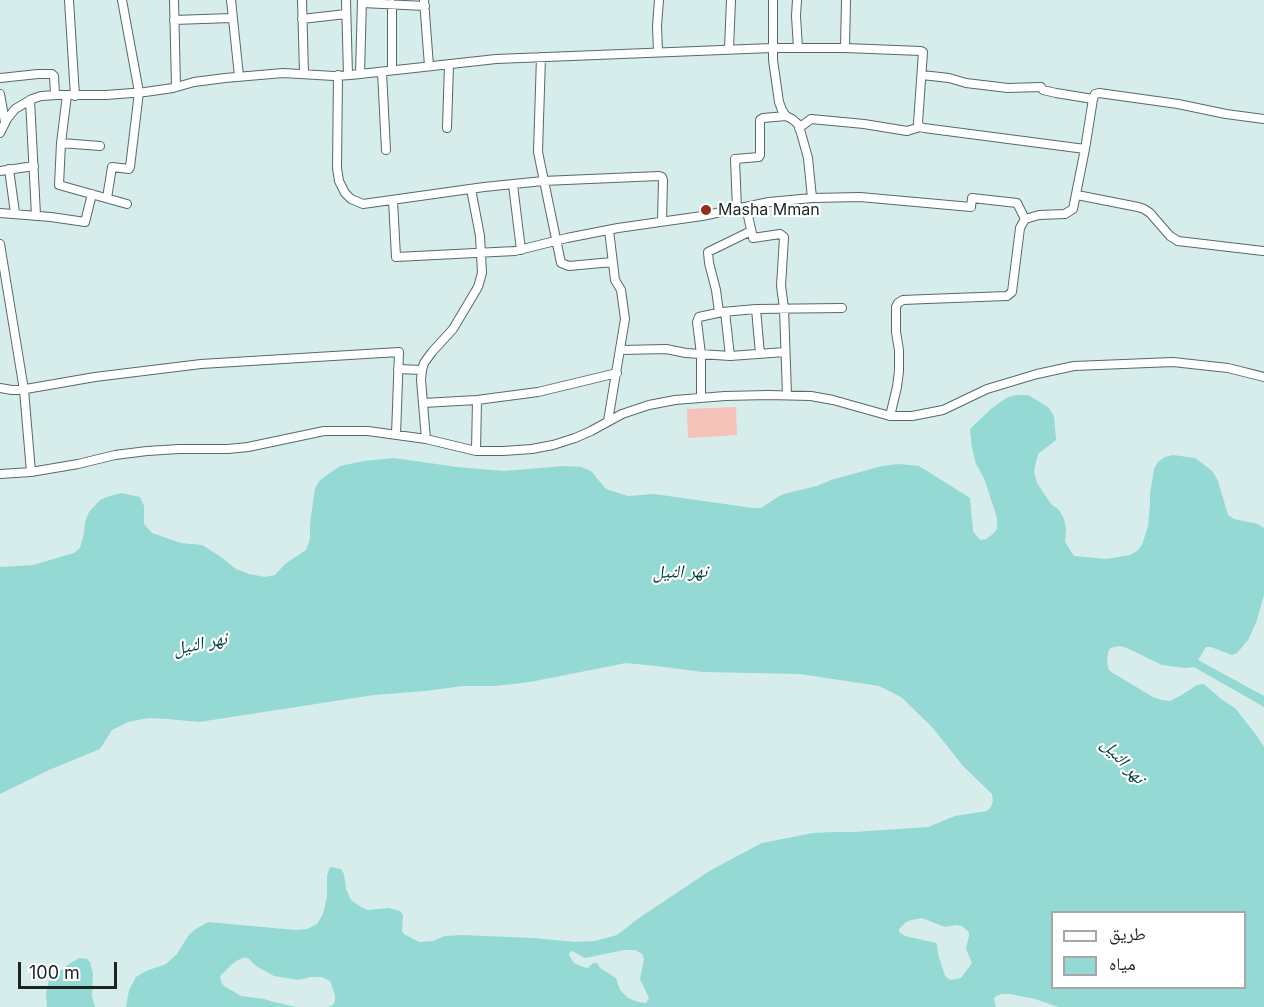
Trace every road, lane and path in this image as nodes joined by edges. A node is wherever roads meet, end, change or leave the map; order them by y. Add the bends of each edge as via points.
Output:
1 (69, 0) edge
2 (122, 0) edge
3 (174, 0) edge
4 (231, 0) edge
5 (302, 0) edge
6 (345, 0) edge
7 (659, 0) edge
8 (731, 0) edge
9 (773, 0) edge
10 (797, 0) edge
11 (846, 0) edge
12 (362, 2) edge
13 (396, 3) edge
14 (424, 3) edge
15 (346, 14) junction
16 (232, 18) junction
17 (302, 19) junction
18 (174, 20) junction
19 (772, 48) junction
20 (798, 48) junction
21 (845, 48) junction
22 (729, 49) junction
23 (658, 52) junction
24 (541, 57) junction
25 (449, 64) junction
26 (429, 66) junction
27 (392, 70) junction
28 (382, 72) junction
29 (304, 73) junction
30 (360, 74) junction
31 (338, 75) junction
32 (348, 75) junction
33 (922, 75) junction
34 (238, 76) junction
35 (0, 78) edge
36 (177, 87) junction
37 (139, 92) junction
38 (0, 94) edge
39 (55, 95) junction
40 (71, 95) junction
41 (1093, 99) junction
42 (30, 100) junction
43 (786, 116) junction
44 (1264, 119) edge
45 (5, 122) junction
46 (920, 127) junction
47 (447, 128) dead end
48 (799, 128) junction
49 (0, 133) edge
50 (61, 144) junction
51 (100, 146) dead end
52 (1085, 149) junction
53 (386, 150) dead end
54 (34, 166) junction
55 (9, 169) junction
56 (0, 171) edge
57 (543, 182) junction
58 (513, 184) junction
59 (471, 189) junction
60 (92, 194) junction
61 (1077, 195) junction
62 (107, 198) junction
63 (812, 198) junction
64 (393, 200) junction
65 (127, 204) dead end
66 (746, 207) junction
67 (737, 209) junction
68 (0, 213) edge
69 (15, 213) junction
70 (36, 215) junction
71 (1025, 219) junction
72 (662, 221) junction
73 (609, 230) junction
74 (752, 231) junction
75 (556, 241) junction
76 (0, 244) edge
77 (521, 250) junction
78 (1263, 251) edge
79 (482, 253) junction
80 (612, 262) junction
81 (784, 308) junction
82 (842, 308) dead end
83 (756, 309) junction
84 (722, 312) junction
85 (621, 350) junction
86 (786, 352) junction
87 (701, 354) junction
88 (760, 354) junction
89 (730, 356) junction
90 (398, 369) junction
91 (422, 370) junction
92 (617, 373) junction
93 (1264, 377) edge
94 (0, 388) edge
95 (24, 390) junction
96 (787, 395) junction
97 (700, 398) junction
98 (477, 400) junction
99 (423, 403) junction
100 (890, 416) junction
101 (608, 421) junction
102 (396, 435) junction
103 (426, 440) junction
104 (476, 451) junction
105 (32, 472) junction
106 (0, 474) edge

1 - 40 street
2 - 37 street
3 - 18 street
4 - 16 street
5 - 17 street
6 - 15 street
7 - 23 street
8 - 22 street
9 - 19 street
10 - 20 street
11 - 21 street
12 - 13 street
12 - 30 street
13 - 14 street
13 - 27 street
14 - 26 street
15 - 17 street
15 - 32 street
16 - 18 street
16 - 34 street
17 - 29 street
18 - 36 street
19 - 20 street
19 - 22 street
19 - 43 street via 779,102
20 - 21 street
21 - 33 street via 921,51
22 - 23 street
23 - 24 street
24 - 25 street
24 - 57 street via 538,145
25 - 26 street
25 - 47 street
26 - 27 street
27 - 28 street
28 - 30 street
28 - 53 street
29 - 31 street
29 - 34 street
30 - 32 street
31 - 32 street
31 - 64 street via 339,181 351,199 363,204
33 - 41 street via 1008,88 1041,87
33 - 46 street
34 - 36 street
35 - 39 street via 52,74
36 - 37 street
37 - 40 street
37 - 62 street via 130,167 112,166
38 - 45 street
39 - 40 street
39 - 42 street
40 - 50 street
41 - 44 street via 1099,93
41 - 52 street
42 - 45 street via 15,109
42 - 54 street
43 - 48 street
43 - 67 street via 760,120 759,157 735,159
45 - 49 street
46 - 48 street via 908,131 810,119
46 - 52 street
48 - 63 street via 808,158
50 - 51 street
50 - 60 street via 59,185
52 - 61 street
54 - 55 street
54 - 70 street
55 - 56 street
55 - 69 street
57 - 58 street
57 - 72 street via 662,177
57 - 75 street
58 - 59 street
58 - 77 street
59 - 64 street
59 - 79 street
60 - 62 street
60 - 70 street via 86,222
61 - 71 street via 1070,212
61 - 78 street via 1144,209 1178,241
62 - 65 street
63 - 66 street
63 - 71 street via 860,197 971,207 972,198 1017,203
64 - 79 street via 396,257
66 - 67 street
66 - 74 street
67 - 72 street
68 - 69 street
69 - 70 street
71 - 100 street via 1020,228 1013,288 1007,296 927,298 898,303 899,371
72 - 73 street
73 - 75 street
73 - 80 street
74 - 81 street via 753,238 780,234 784,237
74 - 84 street via 708,252
75 - 77 street
75 - 80 street via 565,266
76 - 95 street
77 - 79 street
79 - 91 street via 478,287
80 - 85 street via 625,319
81 - 82 street
81 - 83 street
81 - 86 street
83 - 84 street
83 - 88 street
84 - 87 street via 699,317
84 - 89 street
85 - 87 street via 666,349
85 - 92 street
86 - 88 street
86 - 96 street
87 - 89 street
87 - 97 street
88 - 89 street
90 - 91 street
90 - 95 street via 399,352 372,352 201,364
90 - 102 street
91 - 99 street
92 - 98 street via 538,392
92 - 101 street
93 - 100 street via 1228,368 1173,362 1074,366 987,389 943,410
94 - 95 street
95 - 105 street
96 - 97 street
96 - 100 street via 833,400
97 - 101 street via 650,405
98 - 99 street
98 - 104 street
99 - 103 street
101 - 104 street via 553,446
102 - 103 street
102 - 105 street via 324,431 248,447 115,455
103 - 104 street
105 - 106 street

